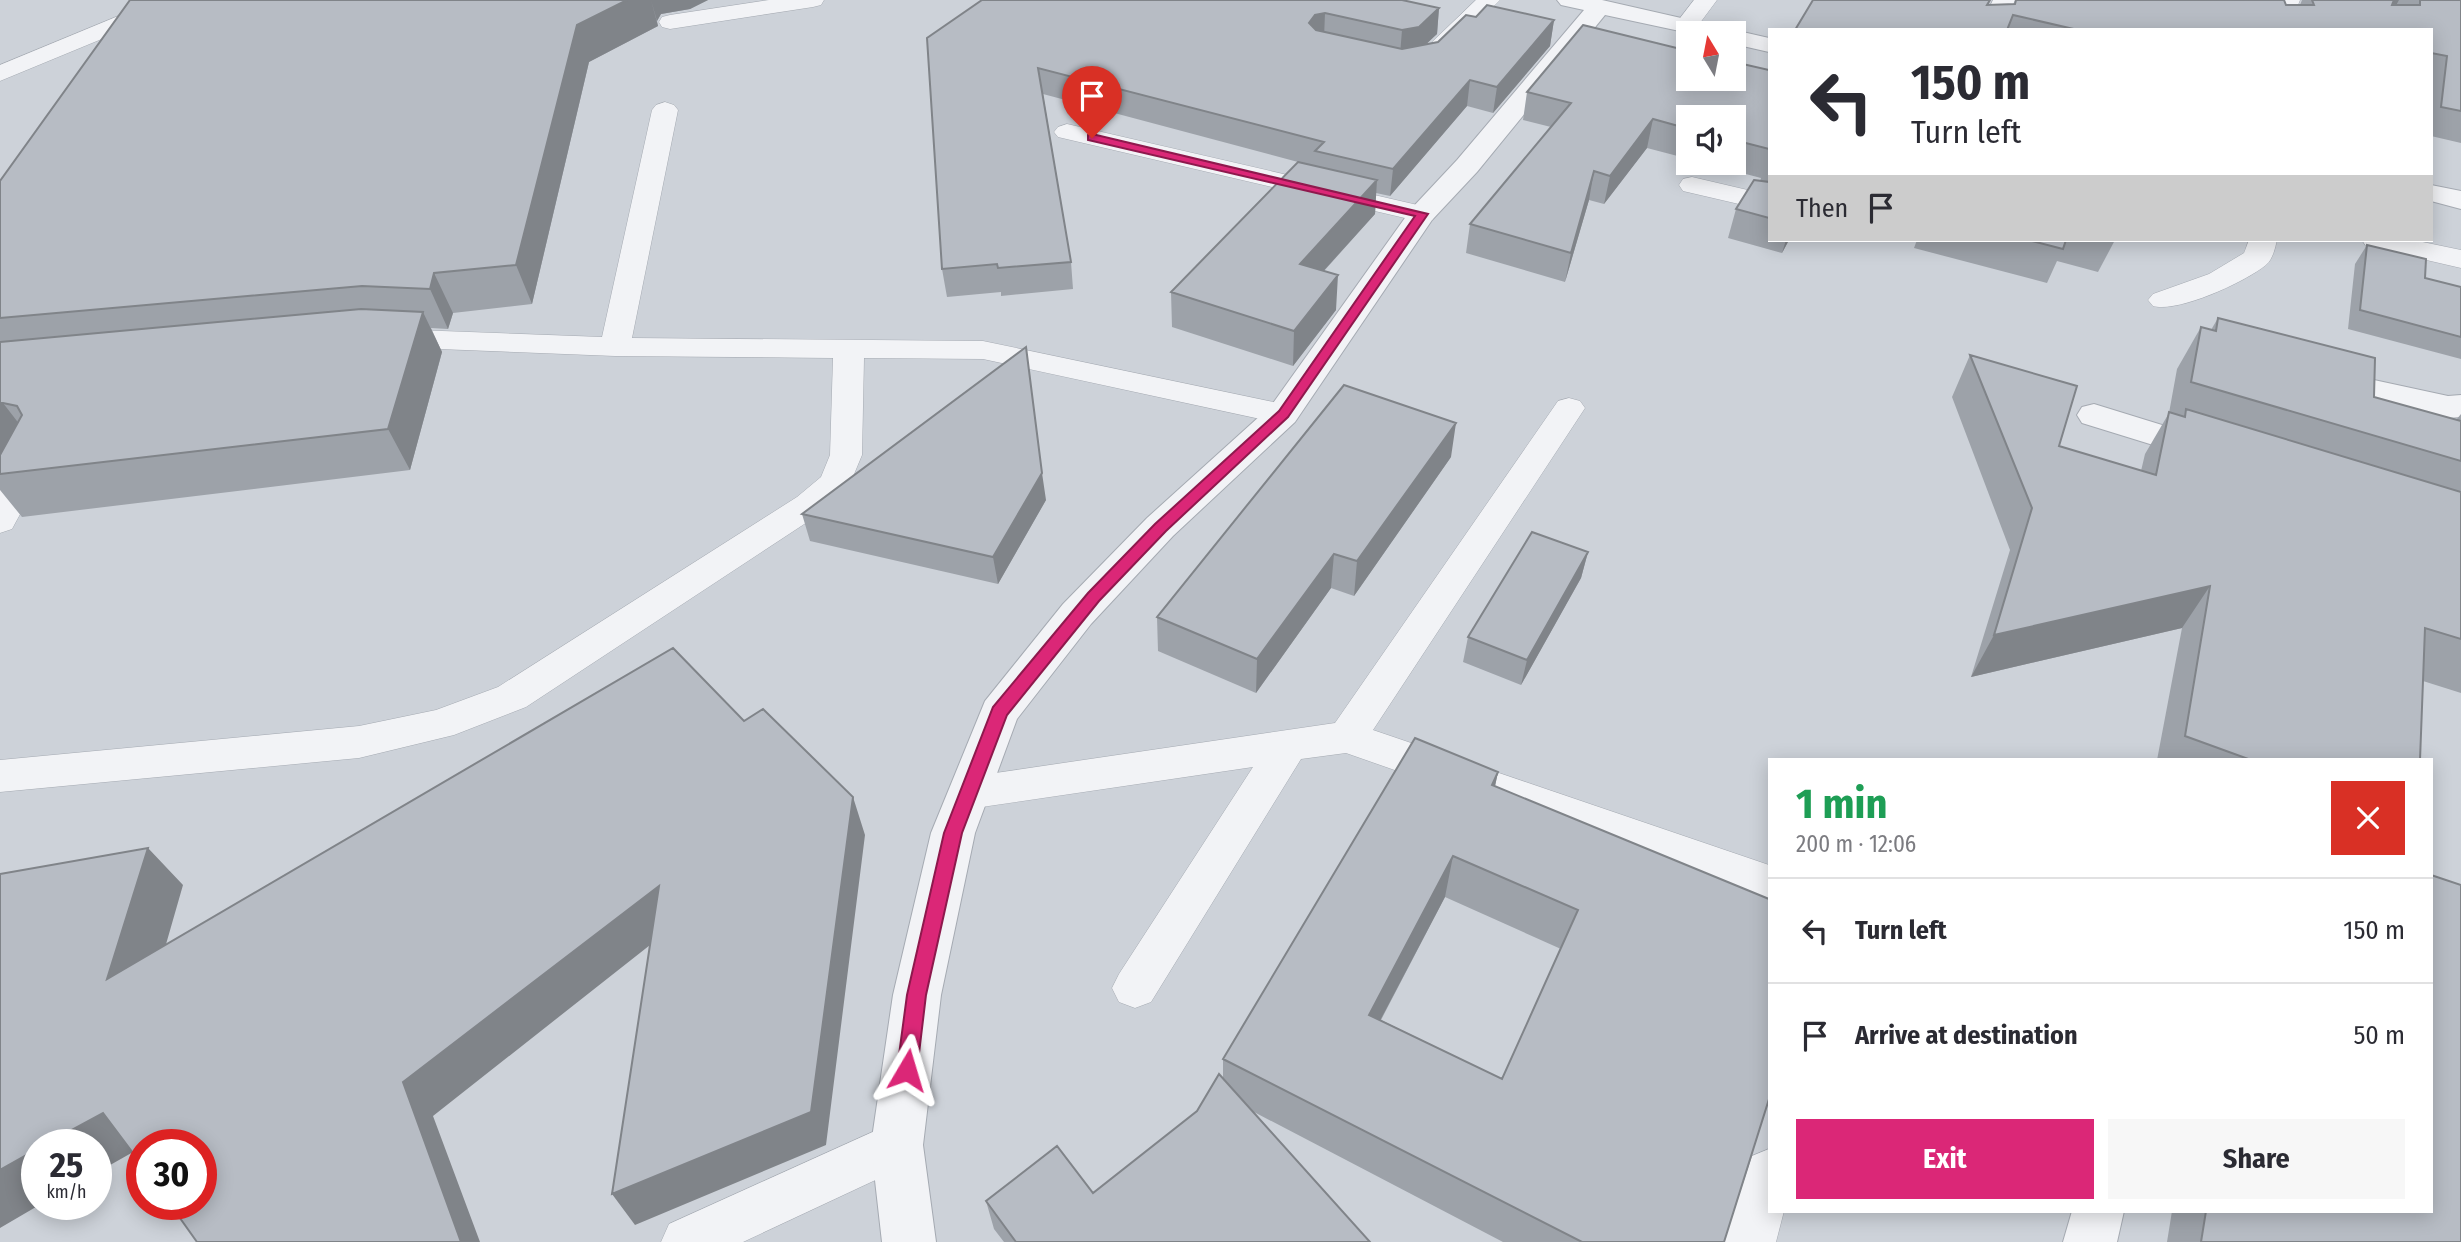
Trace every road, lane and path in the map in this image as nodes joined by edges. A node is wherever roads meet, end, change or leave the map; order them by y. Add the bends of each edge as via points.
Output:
1 (176, 0) edge
2 (813, 0) edge
3 (1489, 0) edge
4 (1706, 0) edge
5 (2004, 0) edge
6 (2289, 0) edge
7 (1584, 3) edge
8 (1690, 21) edge
9 (670, 22) dead end
10 (1676, 24) edge
11 (1991, 28) edge
12 (2284, 28) edge
13 (1746, 40) edge
14 (1768, 45) edge
15 (1413, 64) edge
16 (0, 74) edge
17 (665, 110) dead end
18 (1067, 132) dead end
19 (1692, 185) dead end
20 (2433, 193) edge
21 (2461, 200) edge
22 (1768, 203) edge
23 (1422, 214) junction
24 (2262, 242) edge
25 (2382, 242) edge
26 (2458, 269) edge
27 (2163, 300) dead end
28 (355, 340) edge
29 (615, 347) junction
30 (849, 348) junction
31 (2300, 374) edge
32 (2461, 406) edge
33 (1569, 408) dead end
34 (1283, 414) junction
35 (2094, 415) dead end
36 (35, 457) edge
37 (2238, 460) edge
38 (0, 521) edge
39 (1348, 737) junction
40 (1287, 746) junction
41 (0, 776) edge
42 (968, 793) junction
43 (1768, 883) edge
44 (1135, 988) dead end
45 (897, 1145) junction
46 (1768, 1178) edge
47 (2097, 1213) edge
48 (687, 1242) edge
49 (909, 1242) edge
50 (1750, 1242) edge
51 (2090, 1242) edge

1 - 16 lane
2 - 9 lane
3 - 15 lane via 1425,61
4 - 8 lane
5 - 11 lane
6 - 12 lane via 2281,20
7 - 10 street
7 - 23 street via 1467,166
13 - 14 street
17 - 29 lane
18 - 23 lane
19 - 22 lane
20 - 21 street
23 - 34 street
24 - 27 lane via 2258,258
25 - 26 lane
28 - 29 lane
29 - 30 lane
30 - 34 lane via 983,350
30 - 41 lane via 846,455 835,483 809,505 512,697 440,724 359,742
31 - 32 street via 2448,407
33 - 39 lane
34 - 42 street via 1160,527 1077,614 999,712
35 - 37 street
36 - 38 lane
39 - 40 lane
39 - 43 lane
40 - 42 lane
40 - 44 lane
42 - 45 street via 953,833 917,995
45 - 48 lane
45 - 49 street
46 - 50 lane
47 - 51 street

